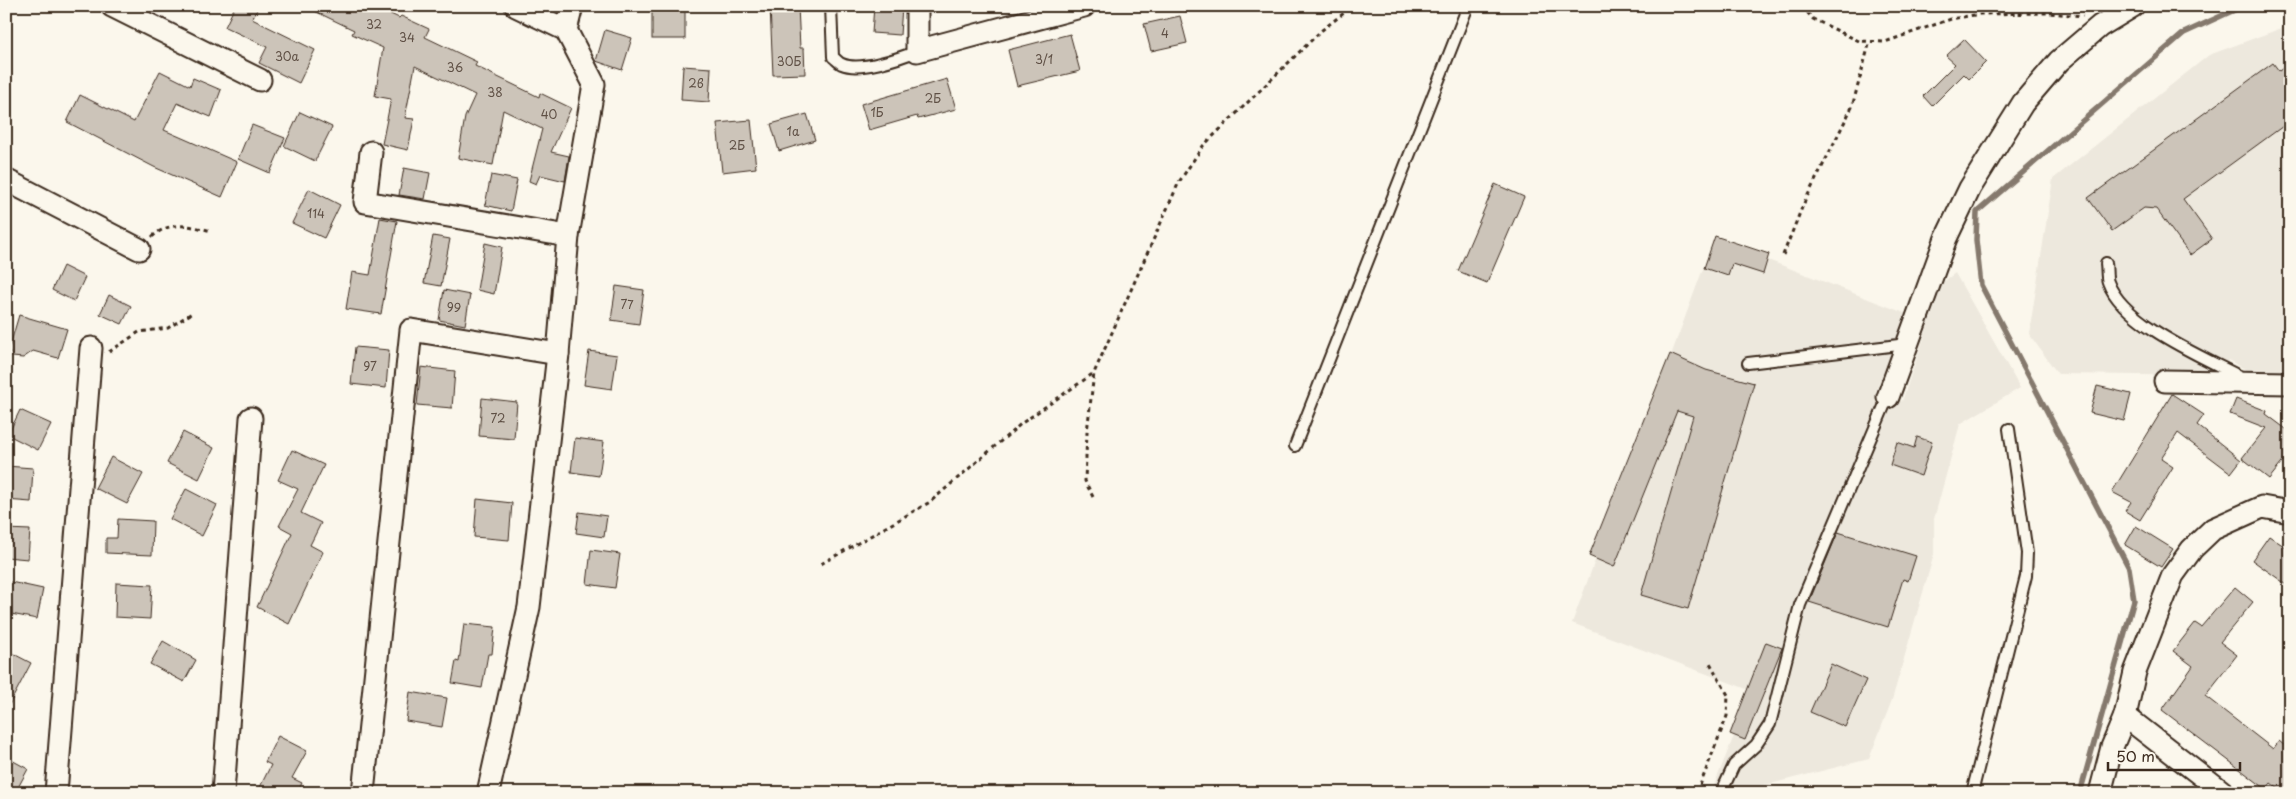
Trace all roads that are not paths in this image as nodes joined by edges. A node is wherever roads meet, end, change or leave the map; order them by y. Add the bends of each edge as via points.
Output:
1 (112, 6) edge
2 (516, 6) edge
3 (572, 6) edge
4 (831, 6) edge
5 (917, 6) edge
6 (1084, 6) edge
7 (1468, 6) edge
8 (2110, 6) edge
9 (2133, 6) edge
10 (2100, 26) junction
11 (566, 30) junction
12 (917, 51) junction
13 (260, 80) dead end
14 (371, 152) dead end
15 (6, 180) edge
16 (568, 236) junction
17 (139, 249) road end
18 (2106, 263) dead end
19 (1908, 344) junction
20 (558, 354) junction
21 (90, 358) road end
22 (1748, 364) dead end
23 (2165, 381) dead end
24 (2251, 382) junction
25 (2290, 383) edge
26 (1888, 398) joint
27 (251, 418) dead end
28 (2009, 429) dead end
29 (1295, 446) dead end
30 (2290, 512) edge
31 (2125, 716) junction
32 (56, 793) edge
33 (223, 793) edge
34 (364, 793) edge
35 (488, 793) edge
36 (1721, 793) edge
37 (1972, 793) edge
38 (2100, 793) edge
39 (2224, 793) edge

1 - 13 street
2 - 11 street
3 - 11 street
4 - 12 lane via 833,57 842,64 856,66 895,60
5 - 12 street
6 - 12 street
7 - 29 lane
8 - 10 lane
9 - 10 street
10 - 19 street via 2058,61 2023,103 1970,188 1946,238
11 - 16 street via 594,84
14 - 16 street via 365,202
15 - 17 street
16 - 20 street
18 - 24 lane via 2108,282 2126,309 2148,328
19 - 22 lane
19 - 26 street
20 - 34 street via 411,330
20 - 35 street via 529,607
21 - 32 street
23 - 24 street
24 - 25 street
26 - 36 lane via 1800,604 1770,724 1756,745 1734,765
27 - 33 street
28 - 37 lane via 2027,553 2026,576
30 - 31 street via 2262,507 2213,529 2192,549 2173,574 2135,672
31 - 38 street via 2112,747
31 - 39 street

